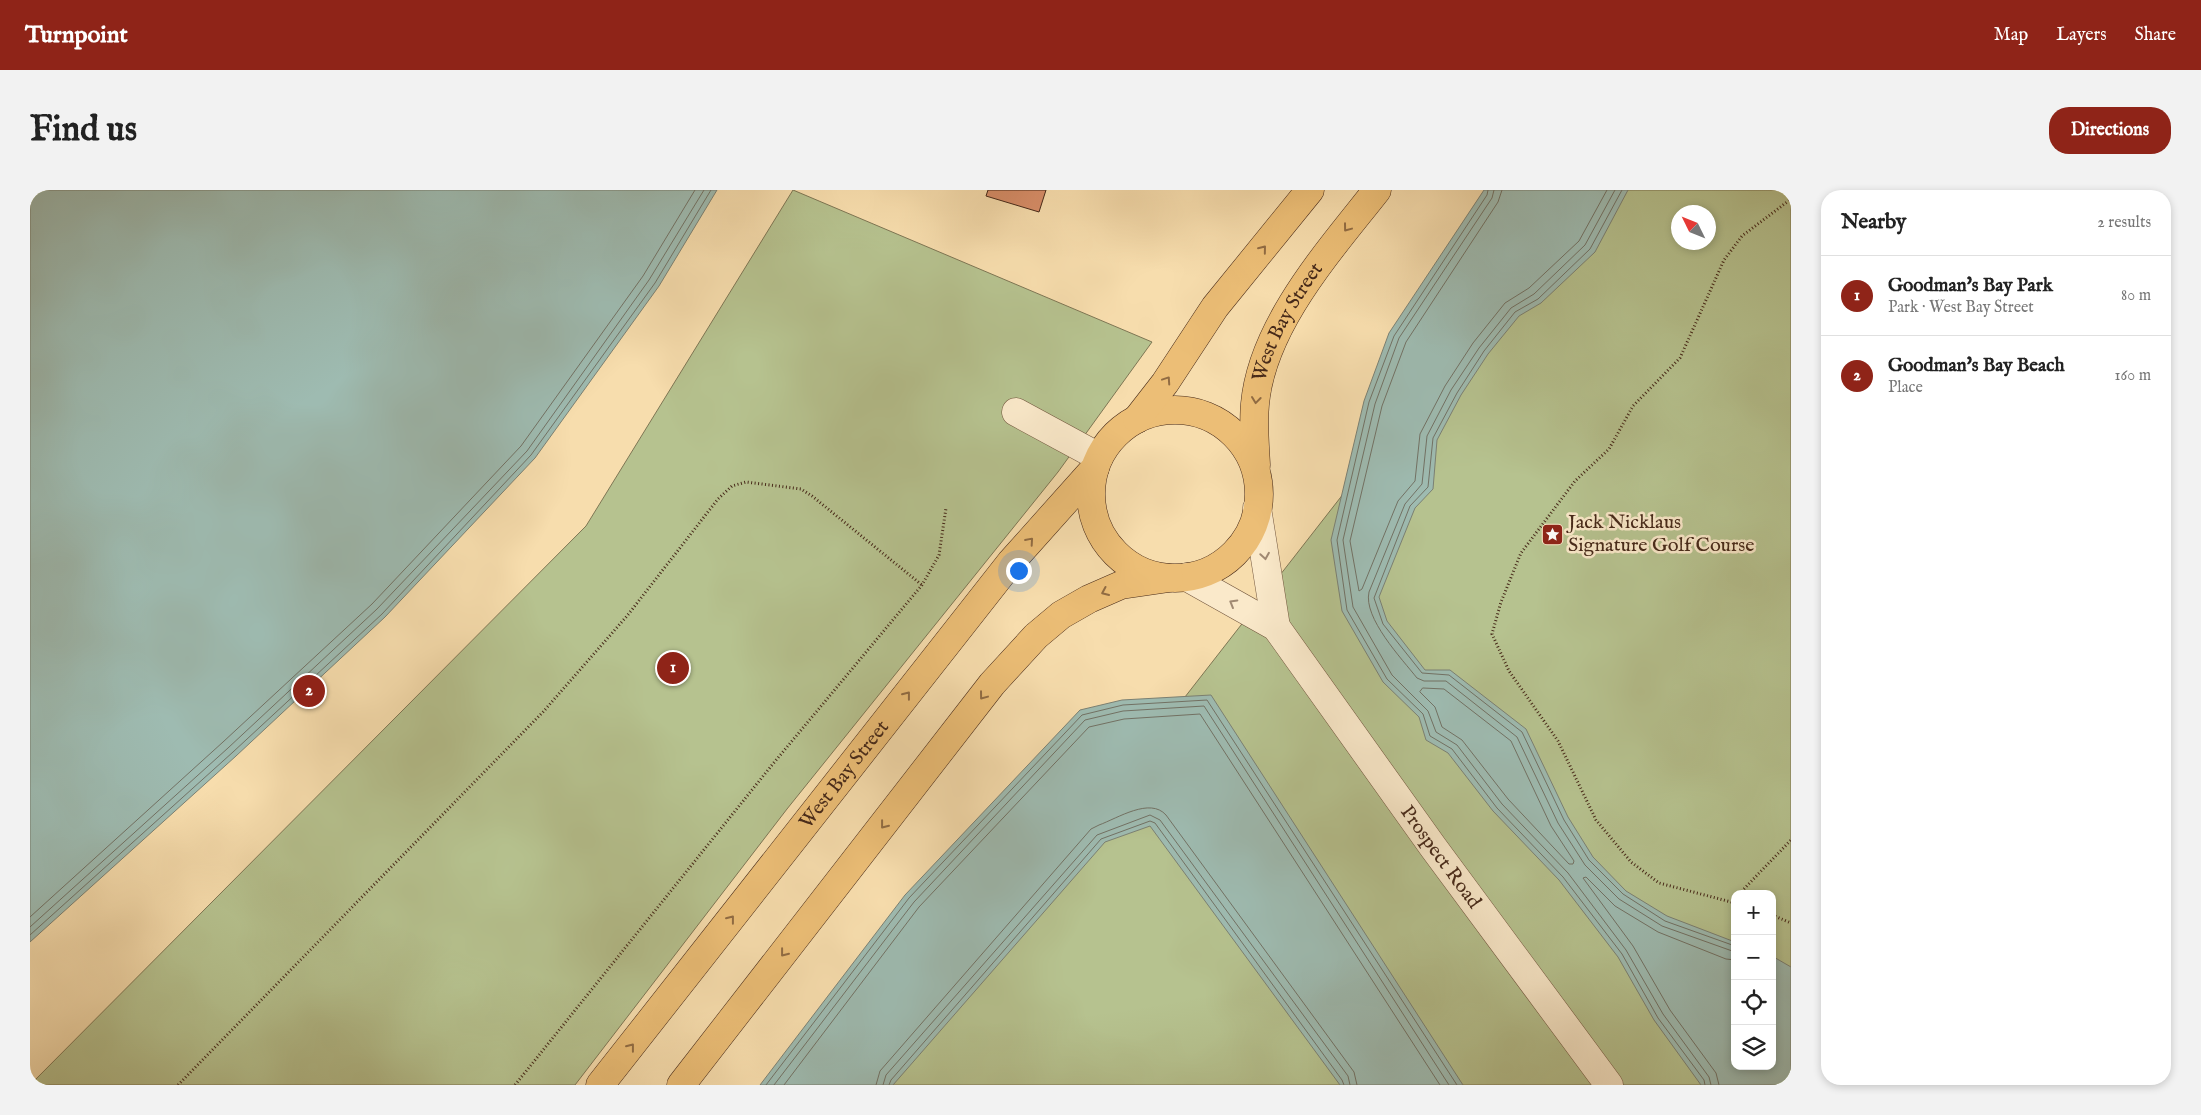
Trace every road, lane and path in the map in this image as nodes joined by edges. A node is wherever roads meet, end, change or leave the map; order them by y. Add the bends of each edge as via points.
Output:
1 (1310, 190) edge
2 (1377, 190) edge
3 (1791, 199) edge
4 (1016, 412) dead end
5 (1137, 419) junction
6 (1097, 462) junction
7 (1257, 477) junction
8 (946, 508) dead end
9 (1257, 508) junction
10 (1178, 577) junction
11 (922, 585) junction
12 (1276, 627) junction
13 (1791, 840) edge
14 (1743, 890) edge
15 (1731, 901) edge
16 (1776, 917) edge
17 (1791, 923) edge
18 (178, 1085) edge
19 (515, 1085) edge
20 (600, 1085) edge
21 (680, 1085) edge
22 (1609, 1085) edge

5 -> 1 main road via 1215,308
2 -> 7 main road, West Bay Street via 1294,298 1274,338 1255,402
3 - 15 path via 1742,236 1724,260 1680,358 1633,406 1609,449 1575,480 1521,553 1492,634 1509,671 1558,741 1596,820 1631,862 1659,883
4 - 6 street
5 - 6 main road via 1119,431
5 - 7 main road via 1154,412 1176,410 1210,417 1234,434 1245,447
6 - 10 main road via 1090,497 1100,534 1126,563 1148,574
20 -> 6 main road, West Bay Street via 1011,562
7 - 9 main road
8 - 11 path via 939,555
9 - 10 main road via 1251,528 1229,558 1205,572
9 -> 12 street, Prospect Road
12 -> 10 street, Prospect Road
10 -> 21 main road via 1113,588 1061,615 1036,636 992,684
11 - 18 path via 801,489 746,482 732,486 627,616 543,712
11 - 19 path via 772,765
12 - 22 street, Prospect Road
13 - 14 path
16 - 17 path

